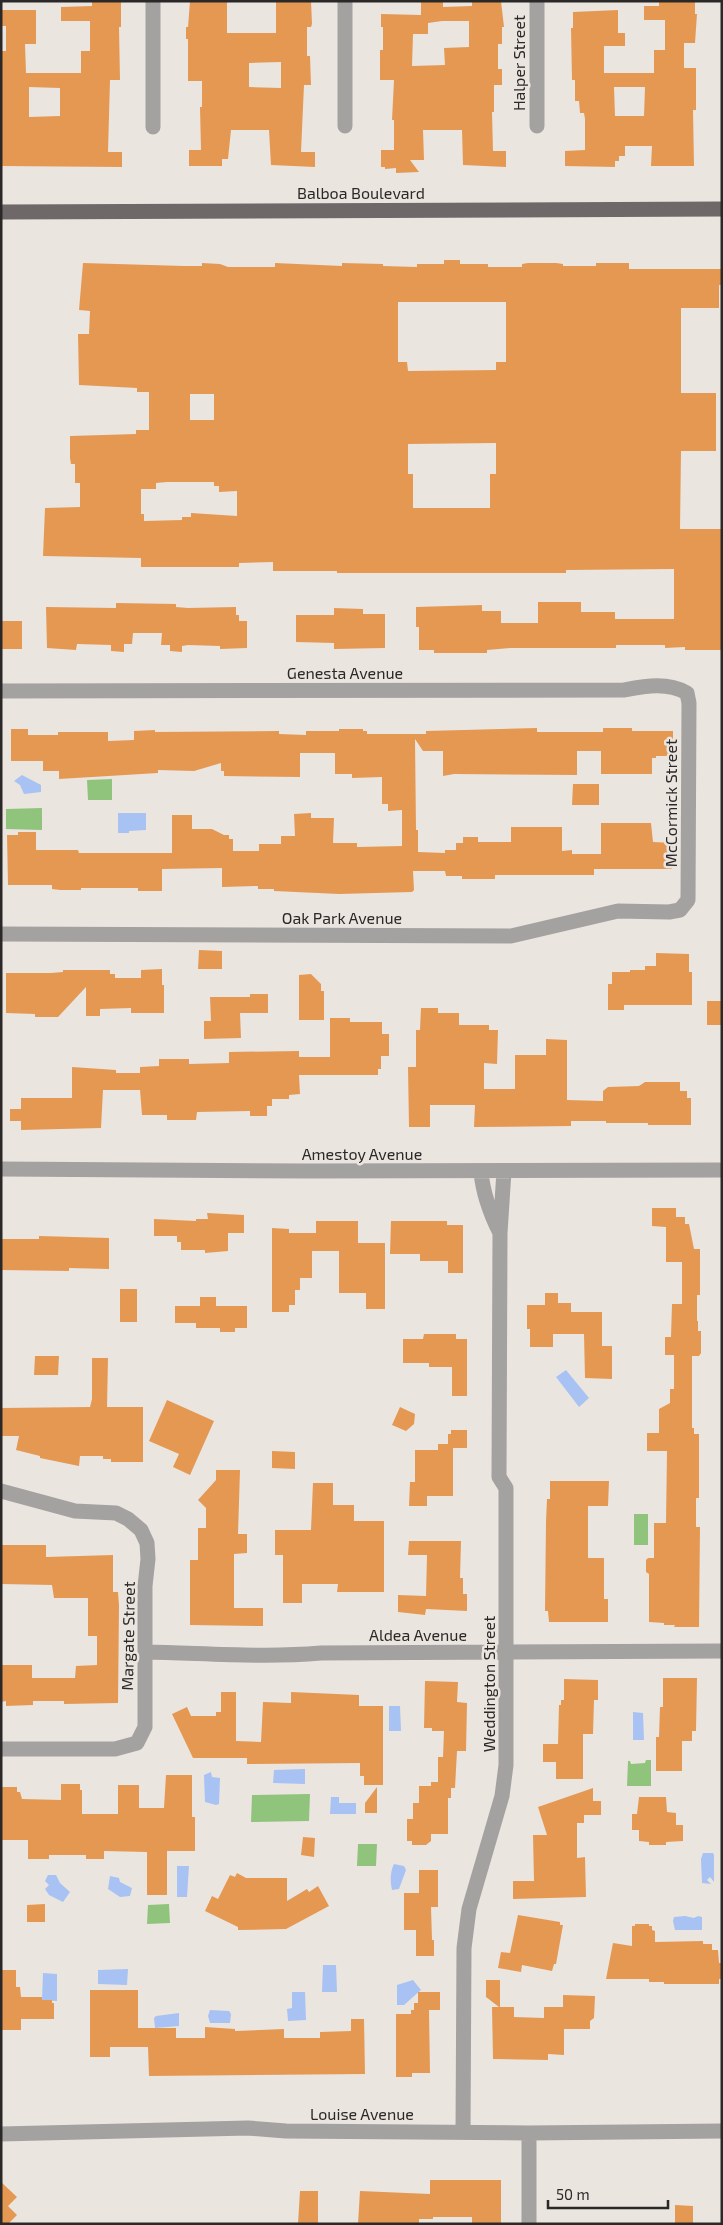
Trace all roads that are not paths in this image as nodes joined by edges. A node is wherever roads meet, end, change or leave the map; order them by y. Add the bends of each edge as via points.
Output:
1 (153, 1) edge
2 (345, 1) edge
3 (537, 1) edge
4 (345, 126) dead end
5 (536, 126) dead end
6 (153, 127) dead end
7 (722, 209) edge
8 (1, 212) edge
9 (1, 691) edge
10 (687, 693) joint
11 (680, 910) joint
12 (1, 934) edge
13 (1, 1169) edge
14 (722, 1170) edge
15 (504, 1171) junction
16 (481, 1172) junction
17 (500, 1233) junction
18 (1, 1491) edge
19 (722, 1651) edge
20 (144, 1652) junction
21 (506, 1652) junction
22 (1, 1749) edge
23 (722, 2131) edge
24 (463, 2132) junction
25 (529, 2133) junction
26 (1, 2134) edge
27 (529, 2224) edge

1 - 6 street
2 - 4 street
3 - 5 street, Halper Street
7 - 8 main road, Balboa Boulevard
9 - 10 street, Genesta Avenue via 624,690 663,685
10 - 11 street, McCormick Street via 690,703 688,900
11 - 12 street, Oak Park Avenue via 618,911 510,936
13 - 16 street, Amestoy Avenue
14 - 15 street, Amestoy Avenue
15 - 16 street, Amestoy Avenue
15 - 17 street, Weddington Street
16 - 17 street, Weddington Street via 482,1188
17 - 21 street, Weddington Street via 499,1476 506,1488
18 - 20 street, Margate Street via 75,1511 116,1513 141,1530 147,1543 148,1559
19 - 21 street, Aldea Avenue
20 - 21 street, Aldea Avenue via 277,1656
20 - 22 street, Margate Street via 145,1727 137,1743 115,1749
21 - 24 street, Weddington Street via 506,1765 502,1796 470,1909 464,1948
23 - 25 street, Louise Avenue
24 - 25 street, Louise Avenue
24 - 26 street, Louise Avenue via 248,2128
25 - 27 street

